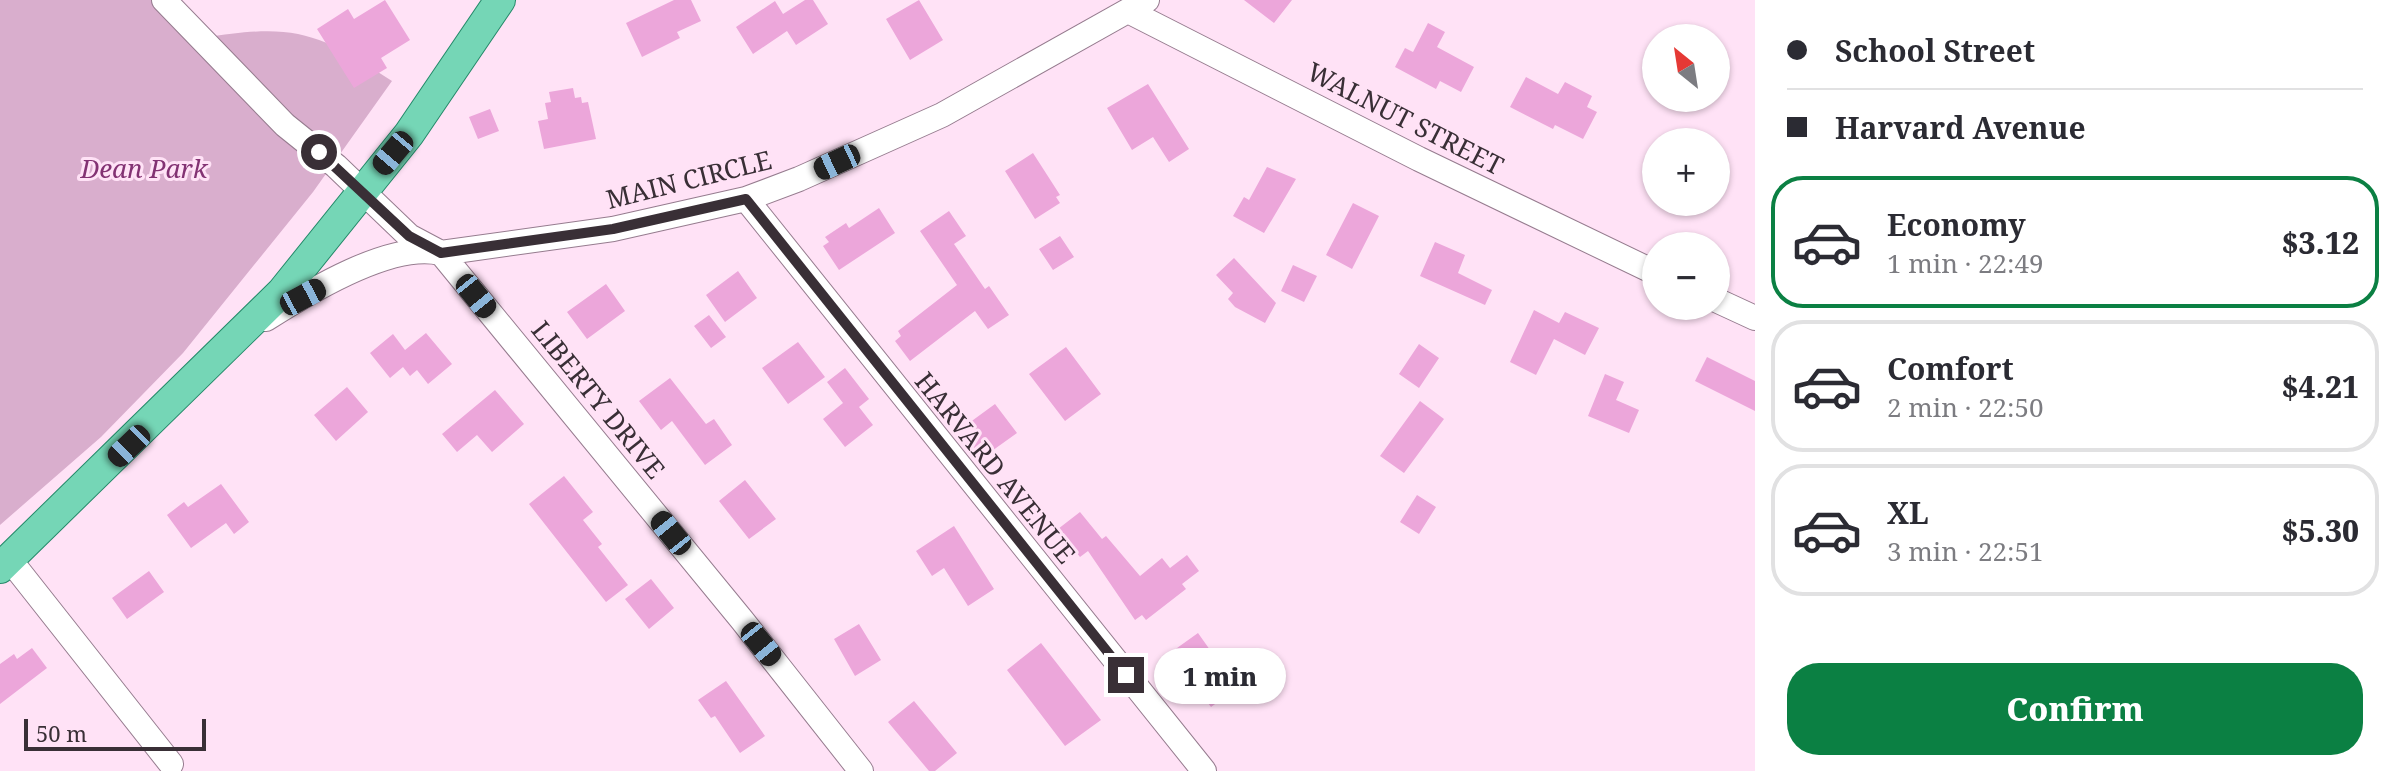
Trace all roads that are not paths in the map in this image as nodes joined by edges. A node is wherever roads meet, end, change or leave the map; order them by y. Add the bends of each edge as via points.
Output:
1 (164, 0) edge
2 (500, 0) edge
3 (1139, 6) edge
4 (362, 191) junction
5 (746, 199) junction
6 (441, 253) junction
7 (1642, 266) edge
8 (1730, 306) edge
9 (1755, 318) edge
10 (236, 339) junction
11 (5, 564) edge
12 (171, 764) dead end
13 (861, 771) edge
14 (1204, 771) edge

1 - 4 street via 285,125
2 - 4 main road via 409,134
3 - 5 street, MAIN CIRCLE via 942,115
3 - 7 street, WALNUT STREET via 1419,159
4 - 6 street via 409,236
4 - 10 main road via 282,292
5 - 6 street, MAIN CIRCLE via 613,229
5 - 14 street, HARVARD AVENUE
6 - 10 street, MAIN CIRCLE via 423,249 354,271
6 - 13 street, LIBERTY DRIVE
8 - 9 street
10 - 11 main road
11 - 12 street

